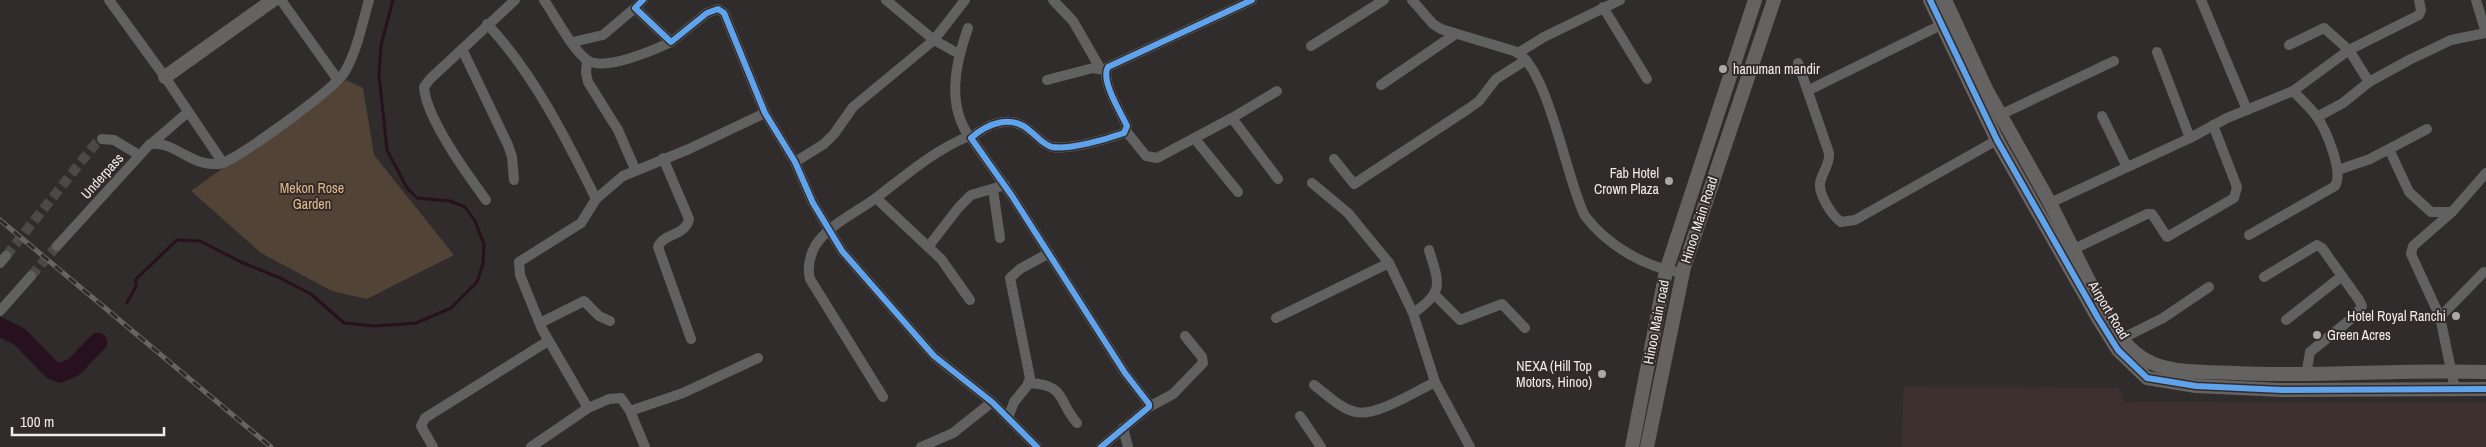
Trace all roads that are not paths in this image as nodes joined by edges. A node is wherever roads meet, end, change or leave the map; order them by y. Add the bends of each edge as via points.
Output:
1 (109, 0) edge
2 (273, 0) edge
3 (281, 0) edge
4 (370, 0) edge
5 (515, 0) edge
6 (544, 0) edge
7 (643, 0) edge
8 (886, 0) edge
9 (965, 0) edge
10 (1053, 0) edge
11 (1252, 0) edge
12 (1384, 0) edge
13 (1412, 0) edge
14 (1620, 0) edge
15 (1755, 0) edge
16 (1774, 0) edge
17 (1930, 0) edge
18 (1945, 0) edge
19 (2201, 0) edge
20 (2419, 0) edge
21 (2476, 0) edge
22 (1603, 7) junction
23 (635, 8) junction
24 (1947, 22) junction
25 (487, 24) junction
26 (968, 28) dead end
27 (2486, 33) edge
28 (1454, 35) junction
29 (934, 40) junction
30 (572, 42) junction
31 (671, 42) junction
32 (2289, 45) dead end
33 (1312, 46) dead end
34 (462, 49) junction
35 (2349, 50) junction
36 (2157, 52) dead end
37 (959, 54) junction
38 (1522, 56) junction
39 (587, 60) junction
40 (2114, 61) dead end
41 (1798, 63) dead end
42 (1103, 69) junction
43 (166, 77) junction
44 (1646, 79) dead end
45 (338, 80) junction
46 (1047, 80) dead end
47 (2369, 82) junction
48 (1381, 85) dead end
49 (1808, 90) junction
50 (1277, 91) dead end
51 (2294, 91) junction
52 (2247, 110) junction
53 (188, 112) junction
54 (766, 113) junction
55 (2000, 115) junction
56 (2102, 116) dead end
57 (2317, 117) junction
58 (1232, 118) junction
59 (2213, 125) junction
60 (2427, 129) dead end
61 (1126, 131) junction
62 (970, 138) junction
63 (2190, 138) junction
64 (1195, 139) junction
65 (102, 140) dead end
66 (1997, 140) junction
67 (150, 144) junction
68 (2389, 149) junction
69 (139, 155) junction
70 (663, 158) junction
71 (1334, 159) dead end
72 (795, 162) junction
73 (223, 163) junction
74 (2127, 166) junction
75 (635, 169) junction
76 (2338, 170) junction
77 (2486, 174) edge
78 (1278, 179) dead end
79 (514, 180) dead end
80 (1312, 183) dead end
81 (1004, 185) junction
82 (993, 189) junction
83 (1238, 192) dead end
84 (596, 198) junction
85 (876, 198) junction
86 (486, 200) dead end
87 (2050, 203) junction
88 (2452, 212) junction
89 (830, 231) junction
90 (2249, 236) dead end
91 (1000, 238) dead end
92 (57, 246) tunnel mouth
93 (928, 247) junction
94 (2074, 249) junction
95 (1429, 250) dead end
96 (1049, 253) junction
97 (1389, 263) junction
98 (1666, 271) junction
99 (2484, 272) dead end
100 (1683, 273) junction
101 (31, 276) tunnel mouth
102 (2342, 276) junction
103 (2264, 277) dead end
104 (2209, 287) dead end
105 (1435, 295) junction
106 (970, 300) dead end
107 (3, 307) edge
108 (1413, 312) junction
109 (2440, 317) junction
110 (1276, 318) dead end
111 (2286, 320) dead end
112 (610, 321) dead end
113 (540, 323) junction
114 (1525, 328) dead end
115 (1185, 336) dead end
116 (691, 339) dead end
117 (2121, 340) junction
118 (548, 342) junction
119 (758, 358) dead end
120 (2453, 371) junction
121 (2486, 372) edge
122 (2306, 375) junction
123 (1029, 382) junction
124 (1435, 382) junction
125 (1314, 385) dead end
126 (2455, 389) junction
127 (2486, 389) edge
128 (883, 397) dead end
129 (992, 402) junction
130 (1150, 407) junction
131 (588, 408) junction
132 (630, 411) junction
133 (1300, 416) dead end
134 (1008, 418) junction
135 (1077, 423) dead end
136 (1124, 428) junction
137 (433, 447) edge
138 (531, 447) edge
139 (645, 447) edge
140 (921, 447) edge
141 (1037, 447) edge
142 (1101, 447) edge
143 (1128, 447) edge
144 (1321, 447) edge
145 (1470, 447) edge
146 (1632, 447) edge
147 (1647, 447) edge

1 - 43 street
2 - 43 street
3 - 45 street
4 - 45 street via 355,47
5 - 25 street
6 - 30 street
7 - 23 street
8 - 29 street
9 - 29 street
10 - 42 street via 1074,20
11 - 42 street
12 - 33 street
13 - 28 street via 1433,24
14 - 22 street
15 - 98 street, Hinoo Main road
16 - 100 street, Hinoo Main Road
17 - 24 street, Airport Road
18 - 24 street, Airport Road
19 - 52 street
20 - 35 street via 2419,15
21 - 27 street
22 - 38 street
22 - 44 street
23 - 30 street via 604,35
23 - 31 street
24 - 49 street
24 - 55 street, Airport Road
24 - 66 street, Airport Road
25 - 34 street
25 - 84 street via 504,43 537,93
26 - 37 street
27 - 47 street via 2451,40
28 - 38 street
28 - 48 street
29 - 37 street
29 - 72 street via 853,107 824,144
30 - 39 street
31 - 39 street via 617,62
31 - 54 street via 707,13 721,10
32 - 35 street via 2324,28
34 - 79 street via 508,144
34 - 86 street via 426,83 425,92 438,126
35 - 47 street
35 - 51 street
36 - 63 street
37 - 62 street via 954,83 957,108
38 - 71 street via 1468,110 1354,184
38 - 98 street via 1554,122 1585,216 1597,230 1626,252
39 - 75 street via 588,82 618,130
40 - 55 street
41 - 49 street
42 - 46 street
42 - 61 street
43 - 53 street
45 - 73 street
47 - 57 street via 2343,103
49 - 66 street via 1829,153 1820,191 1841,222 1855,220
50 - 58 street
51 - 52 street
51 - 57 street
52 - 59 street
53 - 67 street
53 - 73 street
54 - 70 street
54 - 72 street
55 - 87 street, Airport Road
56 - 74 street
57 - 76 street
58 - 64 street
58 - 78 street
59 - 63 street
59 - 94 street via 2238,187 2234,198 2168,237 2152,214 2147,214
60 - 68 street
61 - 62 street via 1058,148 1045,144 1021,124 1006,122 992,124
61 - 64 street via 1150,158 1162,156
62 - 81 street
62 - 85 street via 925,160
63 - 74 street
64 - 83 street
65 - 69 street, Underpass via 114,140
66 - 126 street, Airport Road via 2118,350 2147,378 2196,386 2282,390
67 - 69 street
67 - 73 street via 164,145 206,165
68 - 76 street
68 - 88 street via 2409,192 2431,212
69 - 92 street, Underpass
70 - 75 street
70 - 116 street via 689,219 685,229 661,241 658,247
72 - 89 street
74 - 87 street
75 - 84 street
76 - 90 street via 2335,186
77 - 88 street
80 - 97 street via 1348,213
81 - 82 street
81 - 96 street
82 - 91 street
82 - 93 street via 966,199
84 - 113 street via 581,223 518,262 520,275
85 - 89 street
85 - 93 street
87 - 94 street, Airport Road
88 - 109 street via 2413,246 2411,254
89 - 128 street via 815,247 809,267 810,279
89 - 129 street via 842,251 914,334 947,368
93 - 106 street via 950,270
94 - 117 street, Airport Road
95 - 105 street via 1438,281
96 - 123 street via 1010,278
96 - 130 street
97 - 108 street
97 - 110 street
98 - 100 street
98 - 146 street, Hinoo Main road
99 - 109 street
100 - 147 street, Hinoo Main Road
101 - 107 street
102 - 103 street via 2317,245
102 - 111 street
102 - 122 street via 2362,306 2356,315 2310,352
104 - 117 street via 2163,318
105 - 108 street
105 - 114 street via 1460,320 1502,304
108 - 124 street
109 - 120 street
112 - 113 street via 599,316 584,301
113 - 118 street
115 - 130 street via 1202,357 1202,363 1173,394
117 - 122 street, Airport Road via 2152,363 2193,372
118 - 131 street
118 - 137 street via 425,418 421,426
119 - 132 street via 682,393
120 - 121 street, Airport Road
120 - 122 street, Airport Road
120 - 126 street
123 - 134 street via 1014,402
123 - 135 street via 1050,386 1059,393
124 - 125 street via 1363,413 1344,406
124 - 145 street
126 - 127 street, Airport Road
129 - 134 street
129 - 140 street via 953,433
130 - 136 street
131 - 132 street via 619,398
131 - 138 street
132 - 139 street
133 - 144 street
134 - 141 street
136 - 142 street
136 - 143 street

